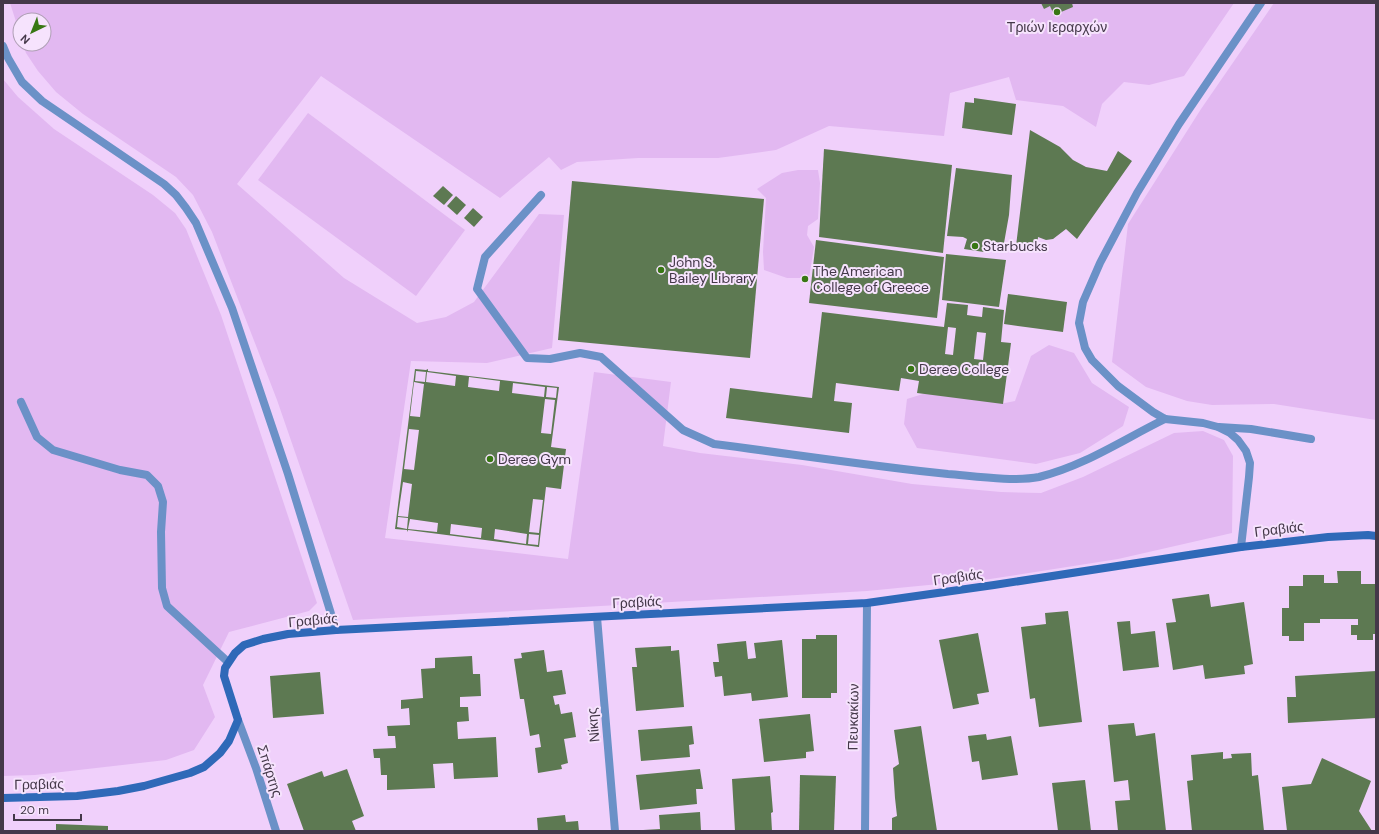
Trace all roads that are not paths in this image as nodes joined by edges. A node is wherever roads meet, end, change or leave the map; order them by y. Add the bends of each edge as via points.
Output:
1 (1261, 3) edge
2 (3, 46) edge
3 (541, 195) dead end
4 (21, 402) dead end
5 (1165, 418) junction
6 (1218, 427) junction
7 (1311, 439) dead end
8 (1376, 536) edge
9 (1241, 547) junction
10 (867, 603) junction
11 (597, 617) junction
12 (336, 630) junction
13 (228, 662) junction
14 (238, 720) junction
15 (3, 798) edge
16 (276, 831) edge
17 (615, 831) edge
18 (865, 831) edge

1 - 5 street via 1179,124 1137,193 1100,263 1084,302 1081,335 1092,360 1118,386
2 - 12 street via 22,82 42,101 164,184 176,195 196,223 232,308 288,474
3 - 5 street via 485,257 477,289 527,358 550,359 580,353 601,357 683,430 714,444 970,476 1021,478 1037,477 1074,466
4 - 13 street via 36,437 53,450 120,470 147,475 158,486 163,502 160,532 162,588 167,606
5 - 6 street
6 - 7 street via 1251,429
6 - 9 street via 1238,440 1250,462
8 - 9 street, Γραβιάς via 1328,537
9 - 10 street, Γραβιάς
10 - 11 street, Γραβιάς
10 - 18 street, Πευκακίων
11 - 12 street, Γραβιάς
11 - 17 street, Νίκης
12 - 13 street, Γραβιάς via 263,639 244,645
13 - 14 street via 224,676
14 - 15 street, Γραβιάς via 229,741 220,753 204,768 190,773 111,792 77,796
14 - 16 street, Σπάρτης

